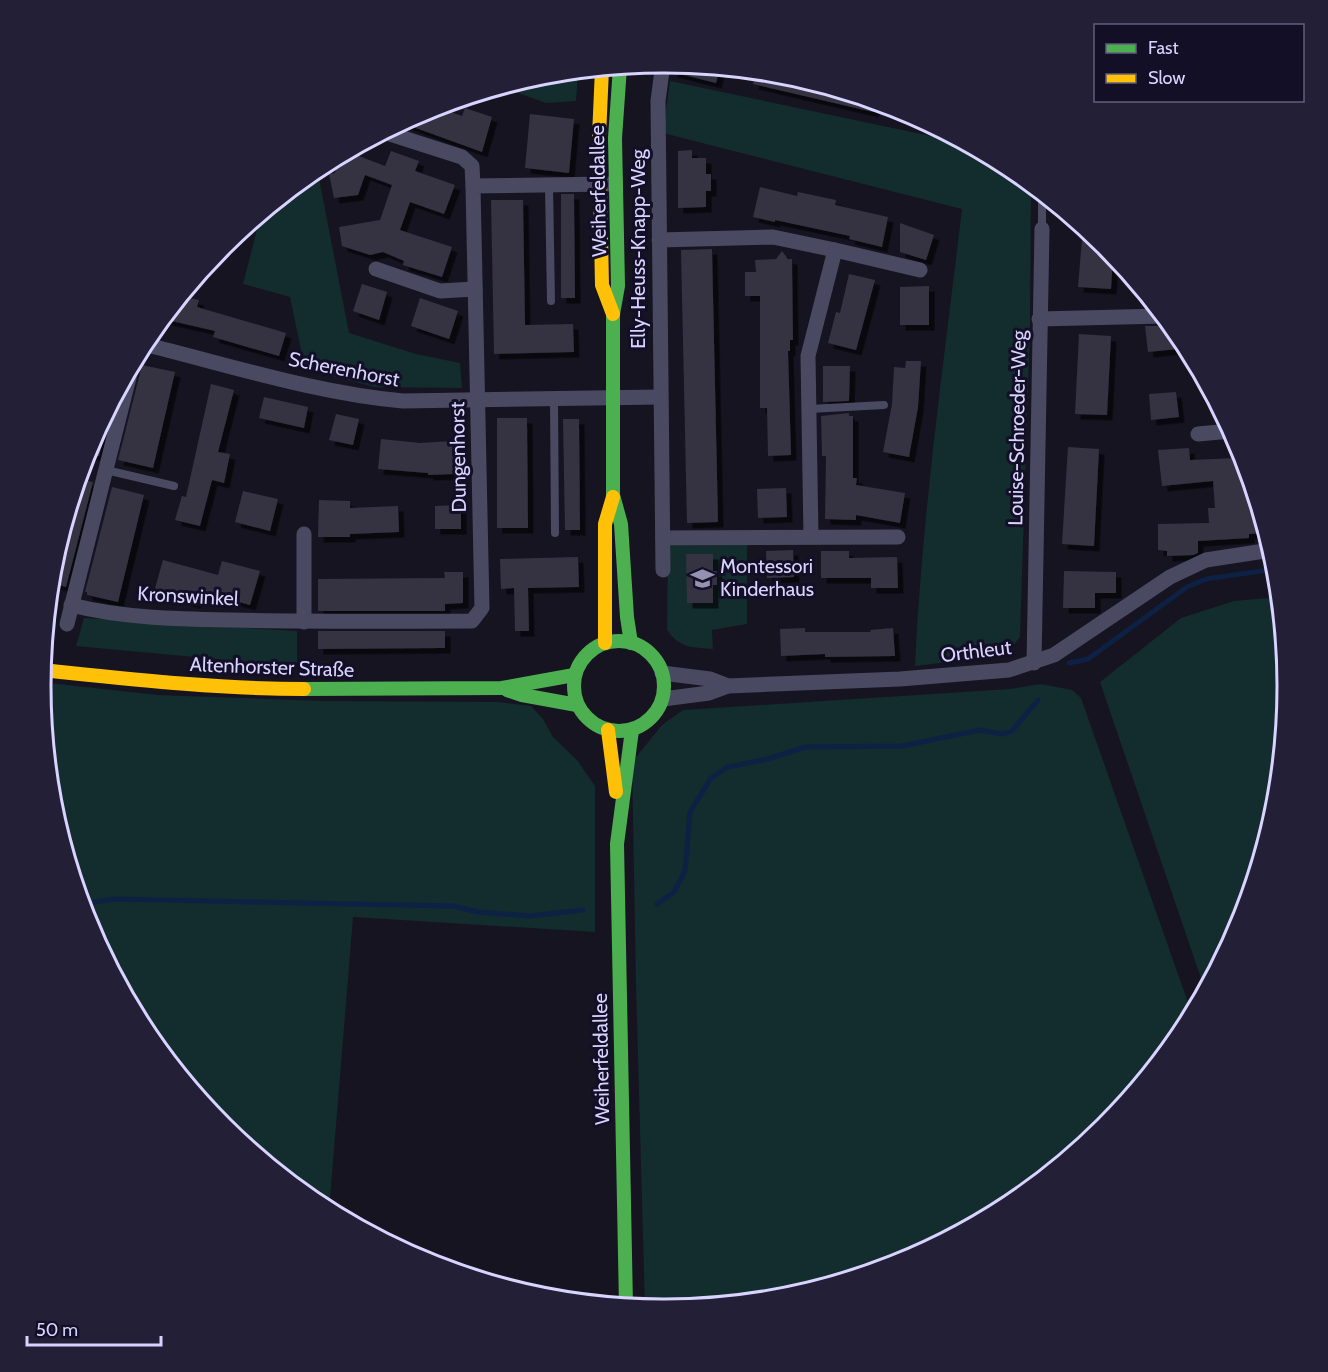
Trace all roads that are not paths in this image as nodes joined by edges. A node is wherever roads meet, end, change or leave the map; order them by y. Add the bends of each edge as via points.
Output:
1 (662, 73) edge
2 (619, 74) edge
3 (602, 76) edge
4 (394, 135) edge
5 (616, 183) junction
6 (600, 184) junction
7 (549, 185) junction
8 (473, 186) junction
9 (1042, 204) edge
10 (1042, 230) joint
11 (659, 240) junction
12 (835, 250) junction
13 (376, 269) dead end
14 (920, 270) dead end
15 (475, 289) junction
16 (551, 302) dead end
17 (613, 314) junction
18 (1152, 316) edge
19 (1039, 319) junction
20 (153, 347) edge
21 (126, 392) edge
22 (660, 397) junction
23 (613, 398) junction
24 (554, 399) junction
25 (477, 400) junction
26 (884, 405) dead end
27 (809, 409) junction
28 (1221, 432) edge
29 (1198, 434) dead end
30 (106, 470) junction
31 (174, 486) dead end
32 (613, 495) junction
33 (555, 533) dead end
34 (304, 534) dead end
35 (811, 537) junction
36 (898, 537) dead end
37 (663, 538) junction
38 (1262, 551) edge
39 (663, 570) dead end
40 (71, 605) junction
41 (472, 621) joint
42 (304, 622) junction
43 (67, 624) dead end
44 (605, 643) junction
45 (631, 643) junction
46 (1034, 663) junction
47 (51, 671) edge
48 (662, 673) junction
49 (574, 675) junction
50 (728, 686) junction
51 (502, 688) junction
52 (663, 699) junction
53 (577, 705) junction
54 (608, 730) junction
55 (632, 730) junction
56 (619, 811) junction
57 (626, 1298) edge

1 - 11 street, Elly-Heuss-Knapp-Weg via 658,101
2 - 5 main road, Weiherfeldallee
3 - 6 main road, Weiherfeldallee
4 - 8 street, Dungenhorst via 462,157 472,166
5 - 6 street
5 - 17 main road, Weiherfeldallee via 618,286
6 - 7 street
6 - 17 main road, Weiherfeldallee via 602,285
7 - 8 street
7 - 16 lane
8 - 15 street, Dungenhorst
9 - 10 lane, Louise-Schroeder-Weg
10 - 19 street, Louise-Schroeder-Weg
11 - 12 street via 773,237
11 - 22 street, Elly-Heuss-Knapp-Weg
12 - 14 street
12 - 27 street via 808,356
13 - 15 street via 440,291
15 - 25 street, Dungenhorst
17 - 23 main road, Weiherfeldallee
18 - 19 street
19 - 46 street, Louise-Schroeder-Weg
20 - 25 street, Scherenhorst via 367,398
21 - 30 street
22 - 23 street
22 - 37 street, Elly-Heuss-Knapp-Weg
23 - 24 street, Scherenhorst
23 - 32 main road, Weiherfeldallee
24 - 25 street, Scherenhorst
24 - 33 lane
25 - 41 street, Dungenhorst via 482,608
26 - 27 lane
27 - 35 street
28 - 29 street
30 - 31 lane
30 - 40 street
32 - 44 main road, Weiherfeldallee via 605,524
32 - 45 main road, Weiherfeldallee via 621,524
34 - 42 street
35 - 36 street
35 - 37 street
37 - 39 street, Elly-Heuss-Knapp-Weg
38 - 46 street, Orthleut via 1206,560 1170,577 1054,655
40 - 42 street, Kronswinkel via 198,619
40 - 43 street
41 - 42 street, Kronswinkel
44 - 45 main road
44 - 49 main road via 586,655
45 - 48 main road via 645,649
46 - 50 street, Orthleut via 958,676
47 - 51 main road, Altenhorster Straße via 260,689
48 - 50 street, Orthleut via 710,679
48 - 52 main road
49 - 51 main road, Altenhorster Straße via 523,681
49 - 53 main road
50 - 52 street, Orthleut via 709,693
51 - 53 main road, Altenhorster Straße
52 - 55 main road via 645,723
53 - 54 main road via 595,725
54 - 55 main road
54 - 56 main road, Weiherfeldallee
55 - 56 main road, Weiherfeldallee
56 - 57 main road, Weiherfeldallee

